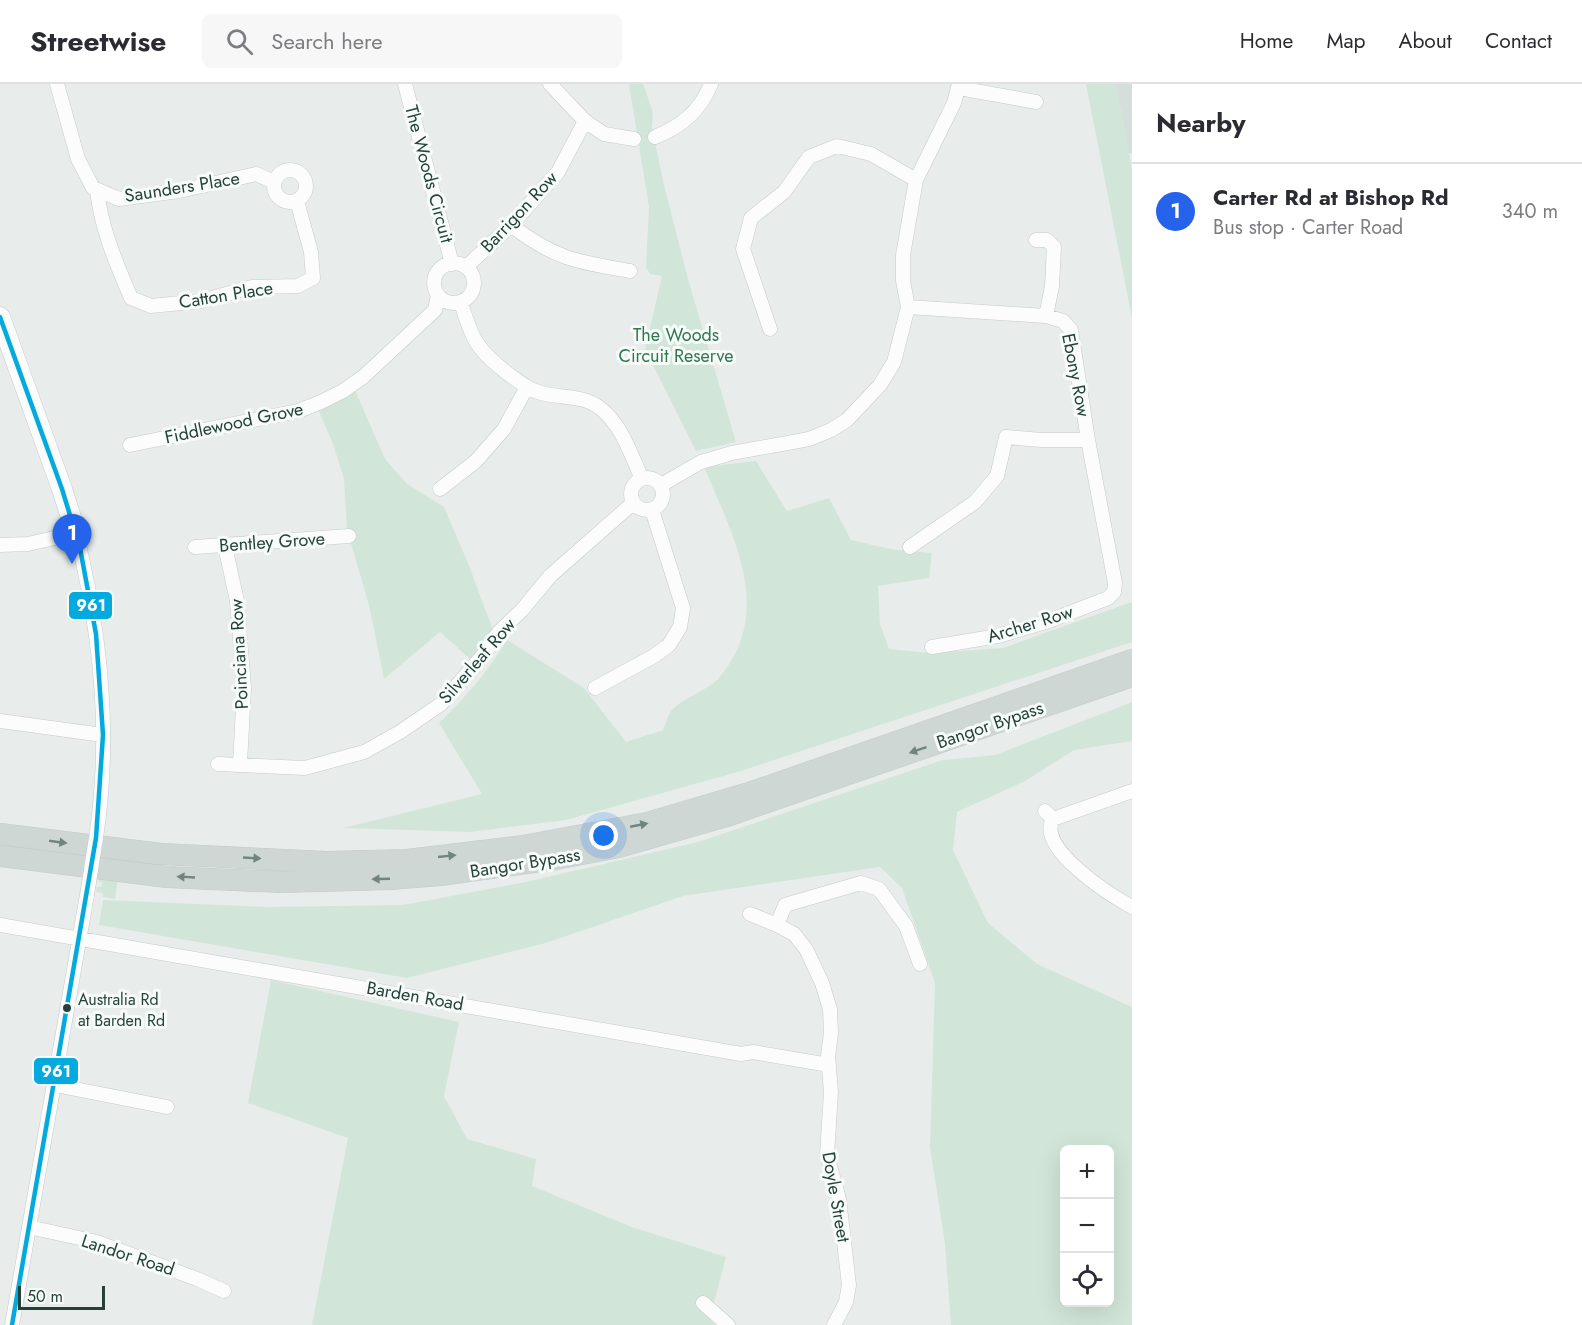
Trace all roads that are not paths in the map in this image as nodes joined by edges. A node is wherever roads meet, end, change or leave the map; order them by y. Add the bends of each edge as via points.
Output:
1 (57, 84) edge
2 (405, 84) edge
3 (550, 84) edge
4 (711, 84) edge
5 (959, 86) edge
6 (1035, 102) dead end
7 (585, 121) junction
8 (655, 136) dead end
9 (634, 139) dead end
10 (916, 180) junction
11 (274, 182) junction
12 (97, 190) junction
13 (297, 201) junction
14 (511, 225) junction
15 (1036, 240) dead end
16 (459, 266) junction
17 (630, 271) dead end
18 (438, 296) junction
19 (461, 302) junction
20 (908, 308) junction
21 (1046, 316) junction
22 (0, 317) edge
23 (770, 329) dead end
24 (527, 387) junction
25 (1088, 440) junction
26 (130, 446) dead end
27 (642, 478) junction
28 (661, 485) junction
29 (440, 489) dead end
30 (633, 503) junction
31 (652, 510) junction
32 (76, 533) junction
33 (349, 536) dead end
34 (0, 545) edge
35 (225, 546) junction
36 (195, 547) dead end
37 (910, 547) dead end
38 (1115, 583) joint
39 (932, 646) dead end
40 (1132, 660) edge
41 (1132, 676) edge
42 (595, 688) dead end
43 (0, 721) edge
44 (103, 735) junction
45 (218, 764) dead end
46 (240, 764) junction
47 (1132, 791) edge
48 (0, 834) edge
49 (0, 856) edge
50 (1132, 907) edge
51 (750, 915) dead end
52 (0, 924) edge
53 (777, 925) junction
54 (79, 939) junction
55 (920, 964) dead end
56 (829, 1065) junction
57 (55, 1085) junction
58 (167, 1107) dead end
59 (29, 1227) junction
60 (224, 1291) dead end
61 (702, 1303) dead end
62 (12, 1325) edge
63 (728, 1325) edge
64 (834, 1325) edge

1 - 12 street, Saunders Place via 78,159
2 - 16 street, The Woods Circuit
3 - 7 street
4 - 8 street via 683,123
5 - 6 street
5 - 10 street
7 - 9 street via 604,134
7 - 14 street, Barrigon Row via 558,172
10 - 20 street via 903,255
10 - 23 street via 871,154 837,146 808,157 784,192 751,218 743,249
11 - 12 street, Saunders Place via 256,174 180,191 118,199
11 - 13 street via 275,192 282,200
11 - 13 street via 285,170 301,174 307,189
12 - 13 street, Catton Place via 114,259 131,298 151,306 201,301 252,287 298,286 313,278
14 - 16 street, Barrigon Row
14 - 17 street via 553,253 578,262
15 - 21 street via 1047,240 1054,247
16 - 18 street via 441,268 434,284
16 - 19 street via 473,277 473,290
18 - 19 street via 448,303
18 - 26 street, Fiddlewood Grove via 435,310 363,377 333,397 298,411
19 - 24 street via 480,351
20 - 21 street, Ebony Row
20 - 28 street via 894,362 880,385 847,420 808,439 700,462
21 - 25 street, Ebony Row via 1063,321 1071,330
22 - 32 street
24 - 27 street via 598,406 618,429
24 - 29 street via 504,429 476,460
25 - 37 street via 1006,437 997,476 982,494
25 - 38 street, Ebony Row
27 - 28 street via 652,478
27 - 30 street via 631,491
28 - 31 street via 662,501
30 - 31 street via 641,510
30 - 46 street, Silverleaf Row via 550,576 441,704 400,732 364,752 305,768
31 - 42 street via 683,608 680,627 669,645 654,656
32 - 34 street via 28,544
32 - 44 street via 96,634
33 - 35 street, Bentley Grove
35 - 36 street, Bentley Grove
35 - 46 street, Poinciana Row via 237,601 244,688
38 - 39 street, Archer Row via 1108,598 1049,621 998,636
48 -> 40 main road, Bangor Bypass via 161,854 326,862 407,860 523,846 647,823 752,792
41 -> 49 main road, Bangor Bypass via 727,816 620,847 556,859 441,875 280,882 167,877
43 - 44 street
44 - 54 street, bridge via 100,804
45 - 46 street, Silverleaf Row
47 - 50 street via 1049,815 1050,831 1063,854 1095,885
51 - 53 street, Doyle Street
52 - 54 street, Barden Road
53 - 55 street via 785,905 861,883 879,889 906,926
53 - 56 street, Doyle Street via 794,934 806,949 822,983 831,1021
54 - 56 street, Barden Road via 741,1054 753,1052
54 - 57 street
56 - 64 street, Doyle Street via 827,1155 837,1191 849,1276 846,1302
57 - 58 street
57 - 59 street
59 - 60 street, Landor Road via 97,1242
59 - 62 street
61 - 63 street

